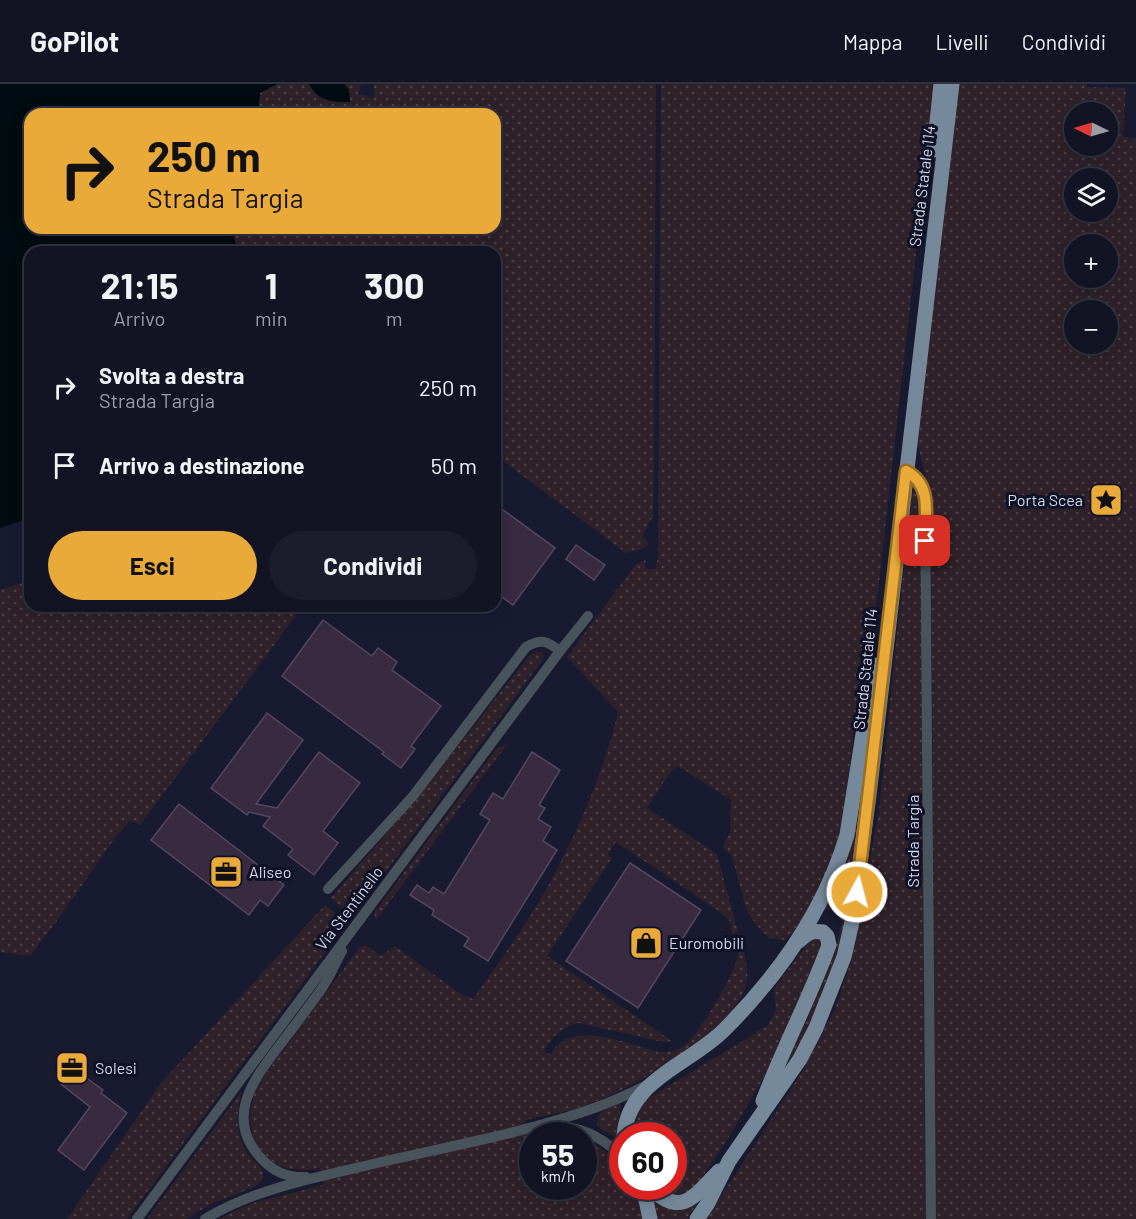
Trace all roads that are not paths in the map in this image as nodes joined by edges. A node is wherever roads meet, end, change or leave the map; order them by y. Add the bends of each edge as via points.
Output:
1 (941, 84) edge
2 (952, 84) edge
3 (906, 471) junction
4 (588, 616) dead end
5 (560, 651) junction
6 (328, 889) dead end
7 (358, 921) junction
8 (797, 942) junction
9 (650, 1084) junction
10 (755, 1121) junction
11 (546, 1122) edge
12 (626, 1122) edge
13 (519, 1130) edge
14 (597, 1136) edge
15 (609, 1146) edge
16 (729, 1161) junction
17 (322, 1176) junction
18 (645, 1200) edge
19 (663, 1200) edge
20 (136, 1219) edge
21 (205, 1219) edge
22 (650, 1219) edge
23 (697, 1219) edge
24 (931, 1219) edge

1 - 8 main road, Strada Statale 114 via 881,624 847,835 832,878
2 - 3 main road, Strada Statale 114
3 - 10 main road, Strada Statale 114 via 869,795 844,957 800,1059
3 - 24 street, Strada Targia via 916,477 925,494
4 - 5 street, Via Stentinello
5 - 6 street via 549,643 536,641 526,647 413,796
5 - 7 street, Via Stentinello
7 - 17 street via 322,988 253,1082 244,1110 244,1125 253,1149 271,1169 299,1178
7 - 20 street, Via Stentinello
8 - 9 main road, Strada Statale 114 via 723,1031
8 - 10 main road via 815,930 824,932 829,945
9 - 11 street via 597,1107
9 - 12 main road, Strada Statale 114 via 635,1099
10 - 16 main road, Strada Statale 114
13 - 17 street
14 - 15 street
16 - 19 main road via 690,1200 672,1204
16 - 23 main road, Strada Statale 114
17 - 21 street via 249,1197
18 - 22 main road

